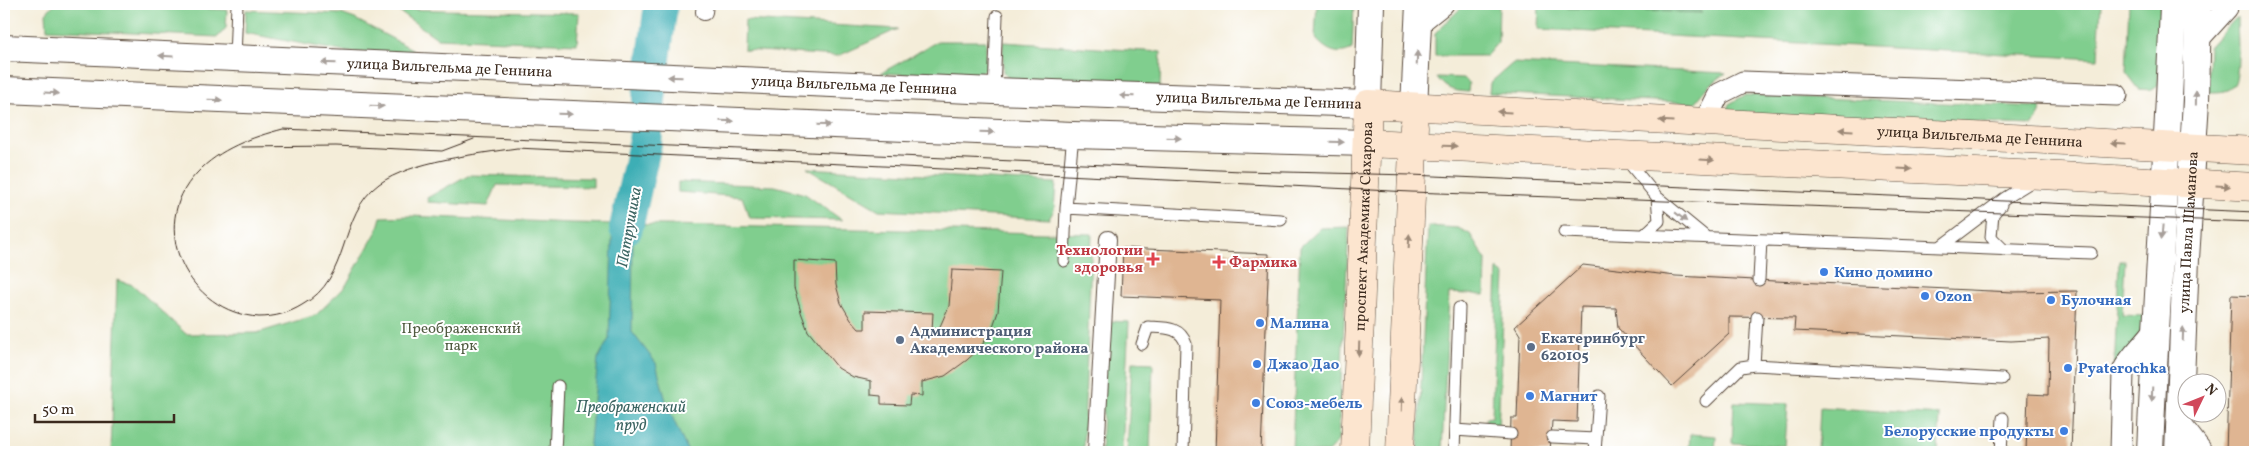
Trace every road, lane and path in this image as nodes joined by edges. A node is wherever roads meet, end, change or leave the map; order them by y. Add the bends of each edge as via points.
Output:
1 (236, 4) edge
2 (1371, 4) edge
3 (1443, 4) edge
4 (2173, 4) edge
5 (2198, 4) edge
6 (2227, 4) edge
7 (1418, 14) edge
8 (997, 16) dead end
9 (2197, 41) junction
10 (4, 48) edge
11 (234, 59) junction
12 (4, 90) edge
13 (994, 90) junction
14 (2117, 95) dead end
15 (1368, 104) junction
16 (1414, 107) junction
17 (1704, 123) junction
18 (1073, 135) junction
19 (1366, 143) junction
20 (1413, 145) junction
21 (2167, 146) junction
22 (2193, 147) junction
23 (2255, 151) edge
24 (1624, 156) junction
25 (2042, 175) junction
26 (2164, 183) junction
27 (2191, 184) junction
28 (2255, 188) edge
29 (1656, 197) junction
30 (2006, 198) junction
31 (1066, 208) junction
32 (1281, 220) dead end
33 (1564, 232) dead end
34 (1644, 235) junction
35 (1707, 238) junction
36 (1108, 239) dead end
37 (1761, 240) junction
38 (1940, 247) junction
39 (2004, 250) junction
40 (2091, 253) dead end
41 (1064, 261) dead end
42 (1759, 280) dead end
43 (1459, 308) dead end
44 (1757, 317) dead end
45 (2155, 329) junction
46 (1142, 344) dead end
47 (1754, 365) junction
48 (2182, 374) edge
49 (2002, 379) dead end
50 (558, 386) dead end
51 (1599, 396) dead end
52 (1706, 401) dead end
53 (2003, 418) dead end
54 (2180, 424) edge
55 (2182, 424) edge
56 (1454, 430) junction
57 (1511, 434) dead end
58 (1552, 437) dead end
59 (1596, 439) junction
60 (1352, 451) edge
61 (555, 452) edge
62 (1096, 452) edge
63 (1183, 452) edge
64 (1400, 452) edge
65 (1454, 452) edge
66 (1595, 452) edge
67 (2001, 452) edge
68 (2121, 452) edge
69 (2150, 452) edge
70 (2178, 452) edge
71 (2201, 452) edge

1 - 11 lane
2 - 15 street, проспект Академика Сахарова
3 - 7 street
4 - 21 street, улица Павла Шаманова
5 - 9 street, улица Павла Шаманова
6 - 9 street via 2227,8
16 -> 7 street
8 - 13 lane
22 -> 9 street, улица Павла Шаманова
11 -> 10 street, улица Вильгельма де Геннина
13 -> 11 street, улица Вильгельма де Геннина
12 -> 18 street
15 -> 13 street, улица Вильгельма де Геннина
14 - 17 street via 1743,82 1719,94
15 - 16 main road, улица Вильгельма де Геннина
15 - 19 main road, проспект Академика Сахарова
17 -> 16 main road, улица Вильгельма де Геннина
16 - 20 main road
21 -> 17 main road, улица Вильгельма де Геннина
18 -> 19 street
18 - 31 lane
19 - 20 main road
19 -> 60 main road, проспект Академика Сахарова
20 -> 24 main road
64 -> 20 main road
21 - 22 main road, улица Вильгельма де Геннина
21 - 26 street, улица Павла Шаманова
22 - 23 main road, улица Вильгельма де Геннина
22 - 27 street, улица Павла Шаманова
24 -> 25 main road
24 - 29 lane
25 - 26 main road
25 - 30 lane
26 - 27 main road
26 -> 45 street, улица Павла Шаманова
27 -> 28 main road
48 -> 27 street, улица Павла Шаманова
29 - 34 lane via 1659,221
29 -> 35 lane
30 - 38 lane
30 - 39 lane via 1994,214 1991,236
31 - 32 lane
31 - 41 lane
33 - 34 lane
34 - 35 lane
35 - 37 lane
36 - 62 street
37 - 38 lane
37 - 42 lane
38 - 39 lane
39 - 40 lane
43 - 56 lane
44 - 47 lane
45 - 68 street via 2128,360 2123,371
45 -> 69 street, улица Павла Шаманова
46 - 63 lane via 1148,327 1174,329 1183,336 1186,344
47 - 49 lane
47 - 52 lane via 1741,367
50 - 61 lane
51 - 59 lane
53 - 67 lane
54 - 70 street, улица Павла Шаманова
55 - 71 street
56 - 57 lane
56 - 65 lane
58 - 59 lane
59 - 66 lane

